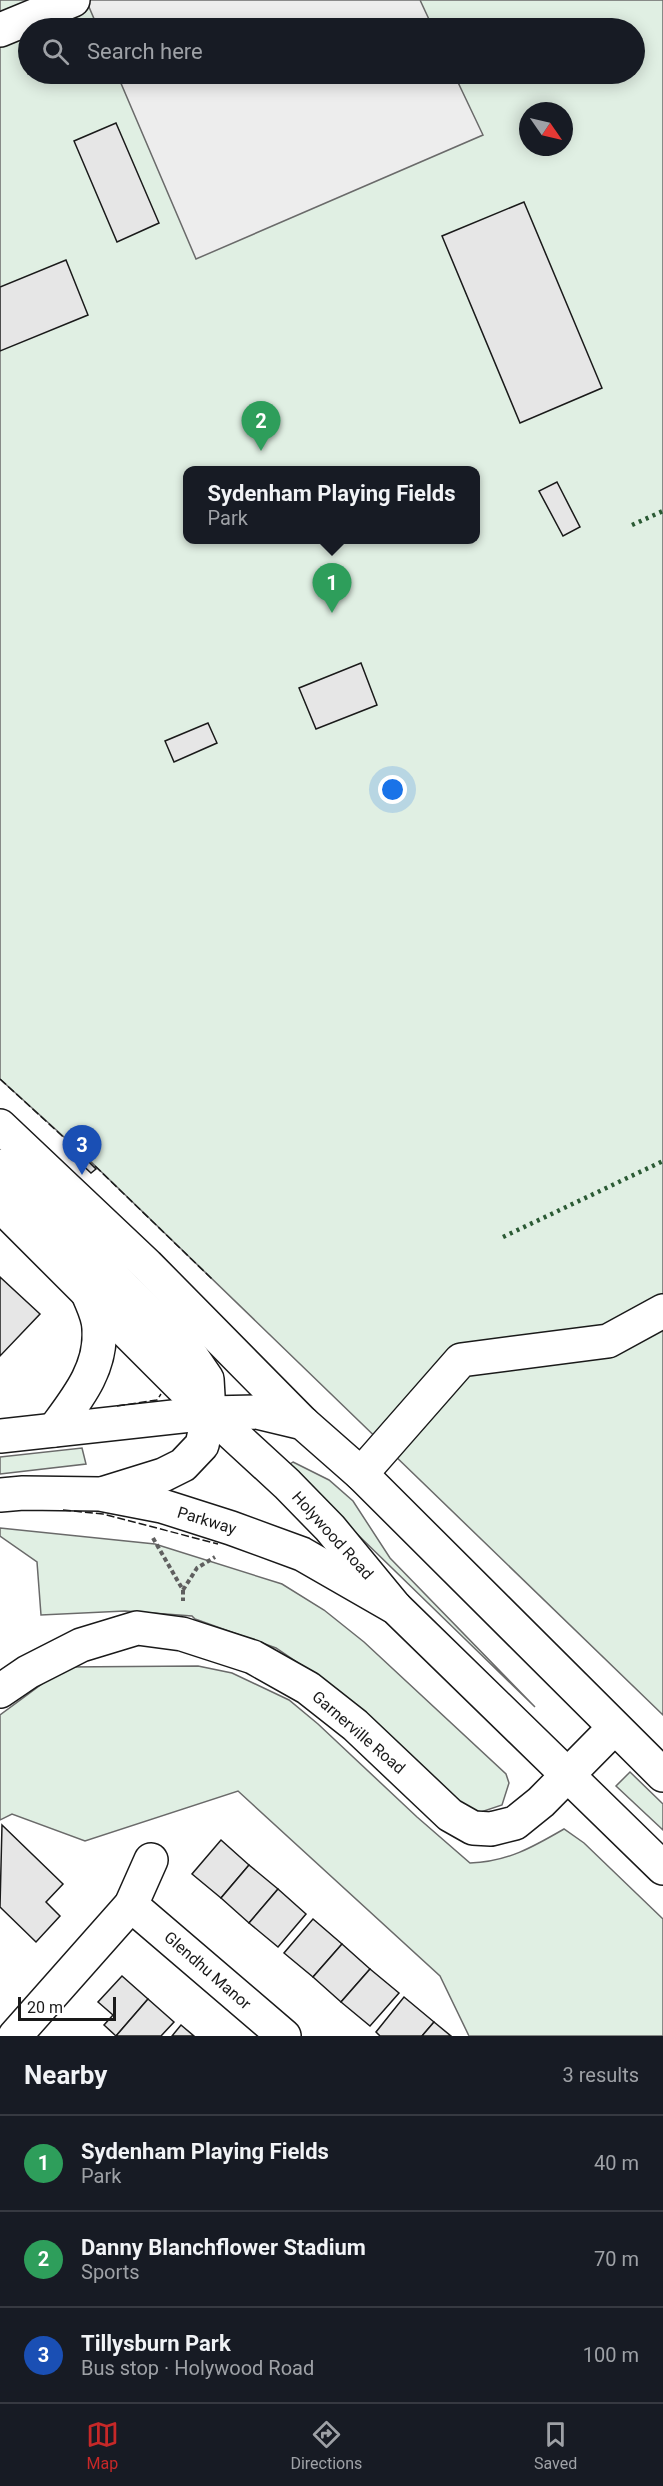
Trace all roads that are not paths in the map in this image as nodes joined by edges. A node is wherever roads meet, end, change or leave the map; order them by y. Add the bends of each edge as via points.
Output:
1 (73, 0) edge
2 (29, 18) edge
3 (18, 23) edge
4 (0, 30) edge
5 (0, 1126) edge
6 (0, 1166) edge
7 (0, 1205) edge
8 (87, 1293) junction
9 (663, 1311) edge
10 (209, 1413) junction
11 (303, 1423) junction
12 (54, 1430) junction
13 (0, 1436) edge
14 (361, 1474) junction
15 (100, 1494) junction
16 (0, 1495) edge
17 (396, 1608) junction
18 (0, 1691) edge
19 (614, 1728) junction
20 (567, 1774) junction
21 (663, 1775) edge
22 (151, 1860) dead end
23 (663, 1868) edge
24 (131, 1905) junction
25 (27, 2031) edge
26 (284, 2036) edge

1 - 2 main road
3 - 4 main road
5 - 11 main road via 147,1265
6 - 10 main road via 188,1351 207,1379
7 - 8 main road, Holywood Road
8 - 10 main road, Holywood Road
8 - 12 main road via 100,1328 94,1367 82,1392
9 - 14 main road via 608,1341 461,1359
10 - 11 main road via 257,1412
10 - 12 main road
10 - 15 main road via 202,1445 183,1465
10 - 17 main road, Holywood Road via 330,1528
11 - 14 main road
12 - 13 main road
14 - 19 main road
15 - 16 main road, Parkway
15 - 17 main road, Parkway via 162,1506 302,1554
17 - 20 main road, Holywood Road
18 - 20 main road, Garnerville Road via 28,1672 81,1646 137,1628 182,1634 252,1656 308,1688 355,1725 450,1815 473,1828 491,1829 515,1823
19 - 20 main road, Garnerville Road
19 - 21 main road
20 - 23 main road, Holywood Road
22 - 24 main road
24 - 25 main road
24 - 26 main road, Glendhu Manor

